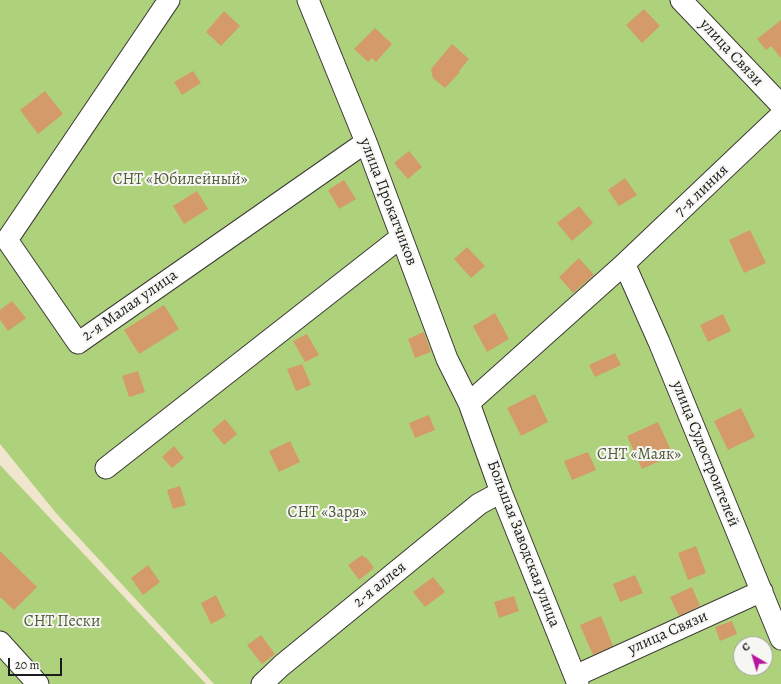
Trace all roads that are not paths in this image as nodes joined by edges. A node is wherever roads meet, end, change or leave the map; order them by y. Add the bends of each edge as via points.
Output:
1 (169, 0) edge
2 (308, 0) edge
3 (681, 0) edge
4 (781, 105) edge
5 (781, 116) edge
6 (366, 142) junction
7 (401, 237) junction
8 (624, 268) junction
9 (469, 403) junction
10 (106, 468) dead end
11 (501, 492) junction
12 (762, 591) junction
13 (781, 639) edge
14 (0, 642) edge
15 (576, 680) edge
16 (38, 684) edge
17 (262, 684) edge

1 - 6 street, 2-я Малая улица via 7,240 78,343
2 - 6 street, улица Прокатчиков
3 - 4 street, улица Связи
5 - 8 street, 7-я линия
6 - 7 street, улица Прокатчиков
7 - 9 street, улица Прокатчиков via 447,359
7 - 10 street
8 - 9 street, 7-я линия
8 - 12 street, улица Судостроителей via 659,342
9 - 11 street, Большая Заводская улица
11 - 15 street, Большая Заводская улица
11 - 17 street, 2-я аллея via 479,504
12 - 13 street, улица Судостроителей
12 - 15 street, улица Связи
14 - 16 street

